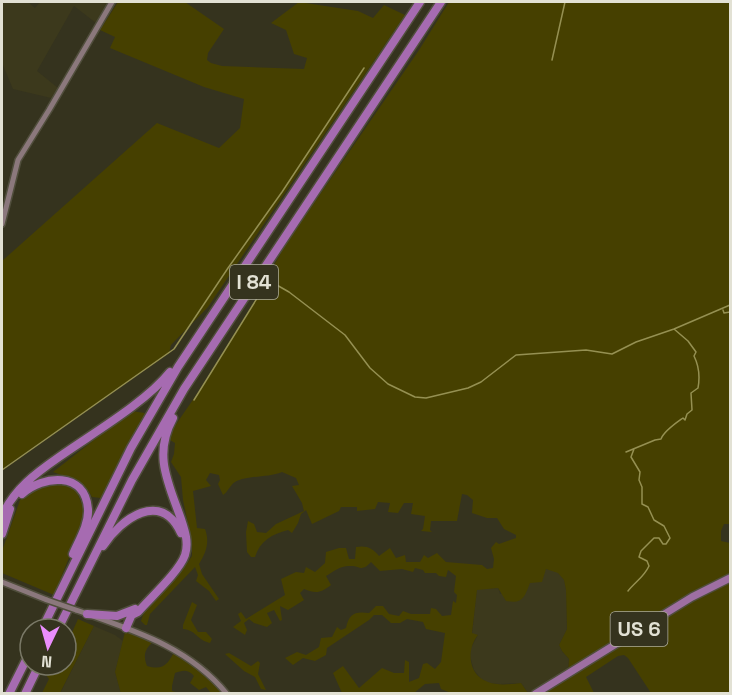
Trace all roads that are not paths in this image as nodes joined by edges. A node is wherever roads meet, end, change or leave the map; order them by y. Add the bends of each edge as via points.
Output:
1 (112, 2) edge
2 (420, 2) edge
3 (441, 2) edge
4 (2, 224) edge
5 (189, 349) junction
6 (197, 369) junction
7 (2, 516) edge
8 (2, 534) edge
9 (85, 574) junction
10 (730, 578) edge
11 (2, 582) edge
12 (133, 612) junction
13 (87, 614) junction
14 (48, 617) joint
15 (64, 617) edge
16 (126, 628) junction
17 (18, 675) edge
18 (33, 677) edge
19 (9, 693) edge
20 (25, 693) edge
21 (227, 693) edge
22 (535, 693) edge

1 - 4 main road via 18,160
2 - 5 highway, I 84
3 - 6 highway, I 84
5 - 7 highway via 148,394 29,480 13,496
5 - 14 highway, I 84 via 128,456
6 - 9 highway, I 84 via 146,453
6 - 12 highway via 166,430 162,447 164,469 186,534 186,552 178,567 138,612
8 - 14 highway via 14,503 36,483 61,479 76,486 83,495 88,507 86,521
9 - 12 highway via 112,534 129,518 148,511 169,517 182,535 180,556
9 - 15 highway, I 84
10 - 22 highway, US 6
11 - 13 main road, bridge
12 - 13 highway via 117,616
12 - 16 highway
13 - 16 main road
16 - 21 main road via 178,651
17 - 19 highway
18 - 20 highway

